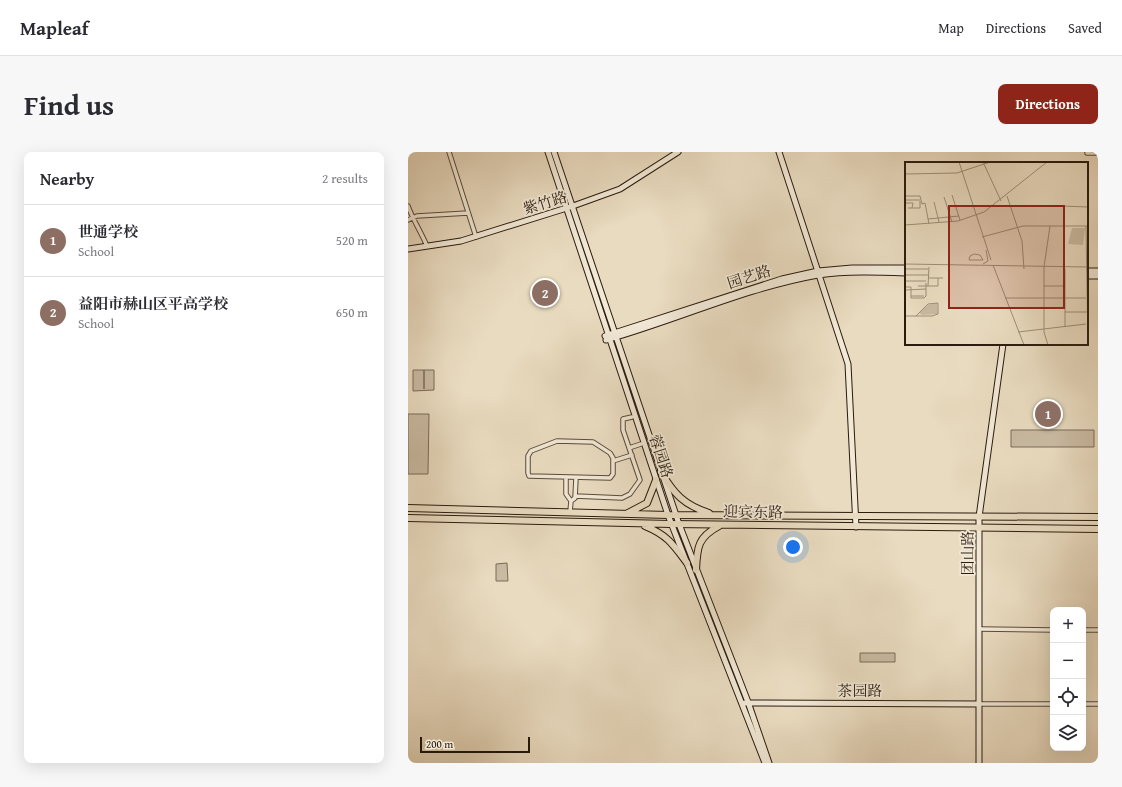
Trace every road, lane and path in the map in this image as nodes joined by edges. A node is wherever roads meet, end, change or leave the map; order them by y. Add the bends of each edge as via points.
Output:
1 (449, 152) edge
2 (548, 152) edge
3 (554, 152) edge
4 (678, 152) edge
5 (779, 152) edge
6 (1087, 153) edge
7 (1098, 153) edge
8 (408, 206) edge
9 (573, 206) junction
10 (566, 208) junction
11 (468, 213) junction
12 (410, 220) edge
13 (476, 236) junction
14 (427, 246) junction
15 (408, 249) edge
16 (905, 268) edge
17 (819, 273) junction
18 (905, 273) edge
19 (610, 337) junction
20 (1003, 345) edge
21 (632, 417) dead end
22 (641, 444) dead end
23 (629, 448) junction
24 (632, 455) junction
25 (613, 461) junction
26 (661, 472) junction
27 (566, 478) junction
28 (576, 478) junction
29 (656, 480) junction
30 (575, 496) junction
31 (571, 500) junction
32 (408, 508) edge
33 (448, 509) junction
34 (570, 512) junction
35 (619, 513) junction
36 (628, 513) junction
37 (668, 515) junction
38 (676, 515) junction
39 (720, 515) junction
40 (856, 516) junction
41 (979, 517) junction
42 (1098, 517) edge
43 (408, 518) edge
44 (448, 519) junction
45 (619, 523) junction
46 (639, 524) junction
47 (671, 524) junction
48 (679, 524) junction
49 (722, 525) junction
50 (856, 527) junction
51 (980, 528) junction
52 (1098, 529) edge
53 (687, 563) junction
54 (696, 570) junction
55 (979, 629) junction
56 (1050, 630) edge
57 (1086, 630) edge
58 (1098, 630) edge
59 (748, 702) junction
60 (742, 704) junction
61 (979, 704) junction
62 (1050, 704) edge
63 (1086, 704) edge
64 (1098, 704) edge
65 (765, 763) edge
66 (769, 763) edge
67 (979, 763) edge

1 - 11 street
2 - 10 street, 蓉园路
3 - 9 street, 蓉园路
4 - 9 street, 紫竹路 via 620,189
5 - 17 street
6 - 7 street
8 - 12 street
9 - 10 street, 紫竹路
9 - 19 street, 蓉园路
10 - 13 street, 紫竹路
10 - 19 street, 蓉园路
11 - 12 street via 417,216
11 - 13 street
12 - 14 street via 417,223
13 - 14 street, 紫竹路
14 - 15 street, 紫竹路
16 - 17 street, 园艺路 via 852,268
17 - 18 street, 园艺路
17 - 19 street, 园艺路
17 - 40 street via 850,372
19 - 26 street, 蓉园路
19 - 29 street, 蓉园路
20 - 41 street, 团山路
21 - 23 street via 623,419 623,430
22 - 23 street
23 - 24 street
24 - 25 street
24 - 30 street via 640,480 630,494 622,498
25 - 27 street via 610,453 589,441 557,441 531,451 528,456 529,476
25 - 28 street via 613,474 610,478
26 - 38 street, 蓉园路
26 - 39 highway via 671,489 683,501 695,509
27 - 28 street
27 - 31 street via 566,494
28 - 30 street
29 - 36 highway via 646,503
29 - 37 street, 蓉园路
30 - 31 street
31 - 34 street
32 - 33 highway, 迎宾东路
33 - 34 highway, 迎宾东路
33 - 44 highway
34 - 35 highway, 迎宾东路
35 - 36 highway, 迎宾东路
35 - 45 highway
36 - 37 highway, 迎宾东路
37 - 38 highway, 迎宾东路
37 - 47 street, 蓉园路
38 - 39 highway, 迎宾东路
38 - 48 street, 蓉园路
39 - 40 highway, 迎宾东路
39 - 49 highway
40 - 41 highway, 迎宾东路
40 - 50 street
41 - 42 highway, 迎宾东路
41 - 51 street, 团山路
43 - 44 highway, 迎宾东路
44 - 45 highway, 迎宾东路
45 - 46 highway, 迎宾东路
46 - 47 highway, 迎宾东路
46 - 53 highway via 661,532 672,542
47 - 48 highway, 迎宾东路
47 - 53 street, 蓉园路
48 - 49 highway, 迎宾东路
48 - 54 street, 蓉园路
49 - 50 highway, 迎宾东路
49 - 54 highway via 709,531 701,539
50 - 51 highway, 迎宾东路
51 - 52 highway, 迎宾东路
51 - 55 street, 团山路
53 - 60 street, 蓉园路
54 - 59 street, 蓉园路
55 - 56 street
55 - 61 street, 团山路
57 - 58 street
59 - 60 street, 茶园路
59 - 61 street, 茶园路
59 - 66 street, 蓉园路
60 - 65 street, 蓉园路
61 - 62 street
61 - 67 street, 团山路
63 - 64 street

